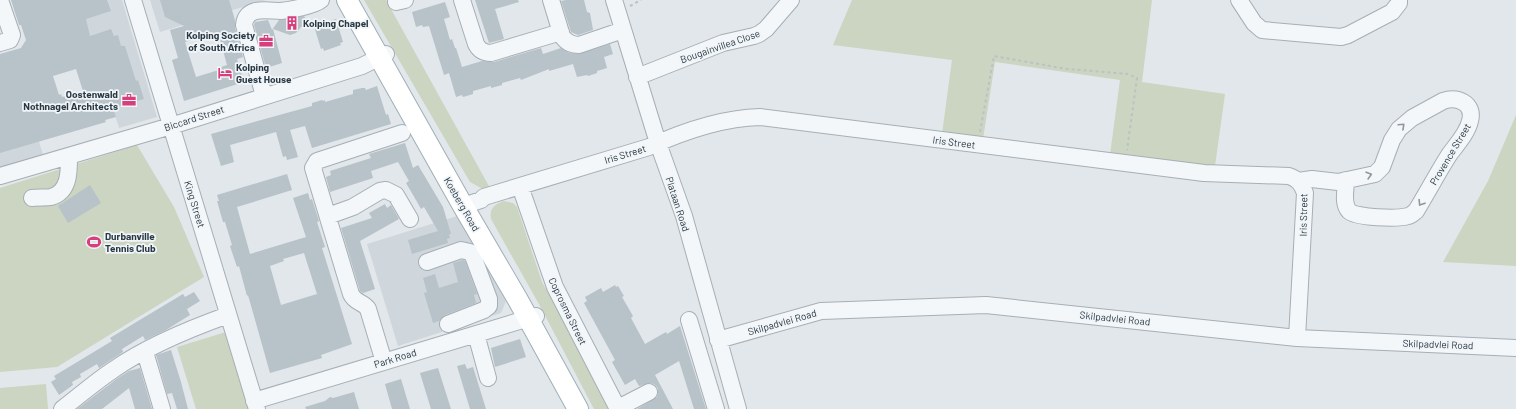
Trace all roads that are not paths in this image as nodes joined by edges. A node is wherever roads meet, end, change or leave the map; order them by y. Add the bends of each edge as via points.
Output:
1 (0, 0) edge
2 (133, 0) edge
3 (320, 0) edge
4 (347, 0) edge
5 (354, 0) edge
6 (462, 0) edge
7 (551, 0) edge
8 (614, 0) edge
9 (791, 0) edge
10 (1239, 0) edge
11 (1396, 6) edge
12 (623, 30) junction
13 (561, 32) junction
14 (0, 43) edge
15 (382, 56) junction
16 (637, 76) junction
17 (264, 96) junction
18 (171, 126) junction
19 (402, 133) dead end
20 (658, 143) junction
21 (69, 156) junction
22 (0, 176) edge
23 (1346, 180) junction
24 (1298, 181) junction
25 (520, 186) junction
26 (32, 198) dead end
27 (467, 205) junction
28 (328, 216) junction
29 (410, 220) dead end
30 (427, 262) dead end
31 (475, 314) junction
32 (228, 315) junction
33 (532, 317) junction
34 (689, 320) dead end
35 (448, 324) dead end
36 (479, 333) junction
37 (1298, 338) junction
38 (718, 340) junction
39 (1516, 348) edge
40 (145, 352) junction
41 (384, 362) junction
42 (488, 378) dead end
43 (649, 392) dead end
44 (256, 405) edge
45 (62, 409) edge
46 (162, 409) edge
47 (578, 409) edge
48 (585, 409) edge
49 (618, 409) edge
50 (716, 409) edge
51 (738, 409) edge

1 - 14 street via 12,35 10,40
2 - 18 street, King Street
3 - 17 street via 316,4 282,11 259,10 244,20
4 - 15 main road, Koeberg Road
5 - 15 main road, Koeberg Road
6 - 13 street via 476,44 485,52 491,53
7 - 13 street
8 - 12 street, Plataan Road
9 - 16 street, Bougainvillea Close via 759,34 723,43
10 - 11 street via 1254,23 1262,30 1334,37 1348,35
12 - 13 street via 575,45 565,40
12 - 16 street, Plataan Road
15 - 17 street, Biccard Street via 362,66
15 - 27 main road, Koeberg Road
16 - 20 street, Plataan Road
17 - 18 street, Biccard Street
18 - 21 street, Biccard Street
18 - 32 street, King Street
19 - 28 street via 315,163 314,170
20 - 24 street, Iris Street via 722,122 760,117 1204,173 1283,175
20 - 25 street, Iris Street
20 - 38 street, Plataan Road via 684,216
21 - 22 street, Biccard Street
21 - 26 street via 69,176 60,191 51,197
23 -> 23 street, Provence Street via 1379,171 1386,160 1395,134 1412,118 1450,99 1461,101 1468,107 1471,115 1468,127 1412,214 1387,217 1353,213 1348,210 1345,201
23 - 24 street, Provence Street
24 - 37 street, Iris Street via 1305,198
25 - 27 street, Iris Street
25 - 49 street, Coprosma Street via 554,288
27 - 33 main road, Koeberg Road
28 - 29 street via 353,207 386,190 396,195
28 - 41 street via 354,300 368,309
30 - 31 street via 461,250 467,250 472,254 490,302 487,308
31 - 35 street
31 - 36 street
32 - 40 street via 192,328
32 - 44 street, King Street
33 - 36 street, Park Road
33 - 47 main road, Koeberg Road
33 - 48 main road, Koeberg Road
34 - 50 street
36 - 41 street, Park Road
36 - 42 street
37 - 38 street, Skilpadvlei Road via 986,305 821,311
37 - 39 street, Skilpadvlei Road
38 - 51 street, Plataan Road
40 - 45 street via 114,369
40 - 46 street
41 - 44 street, Park Road
43 - 49 street

